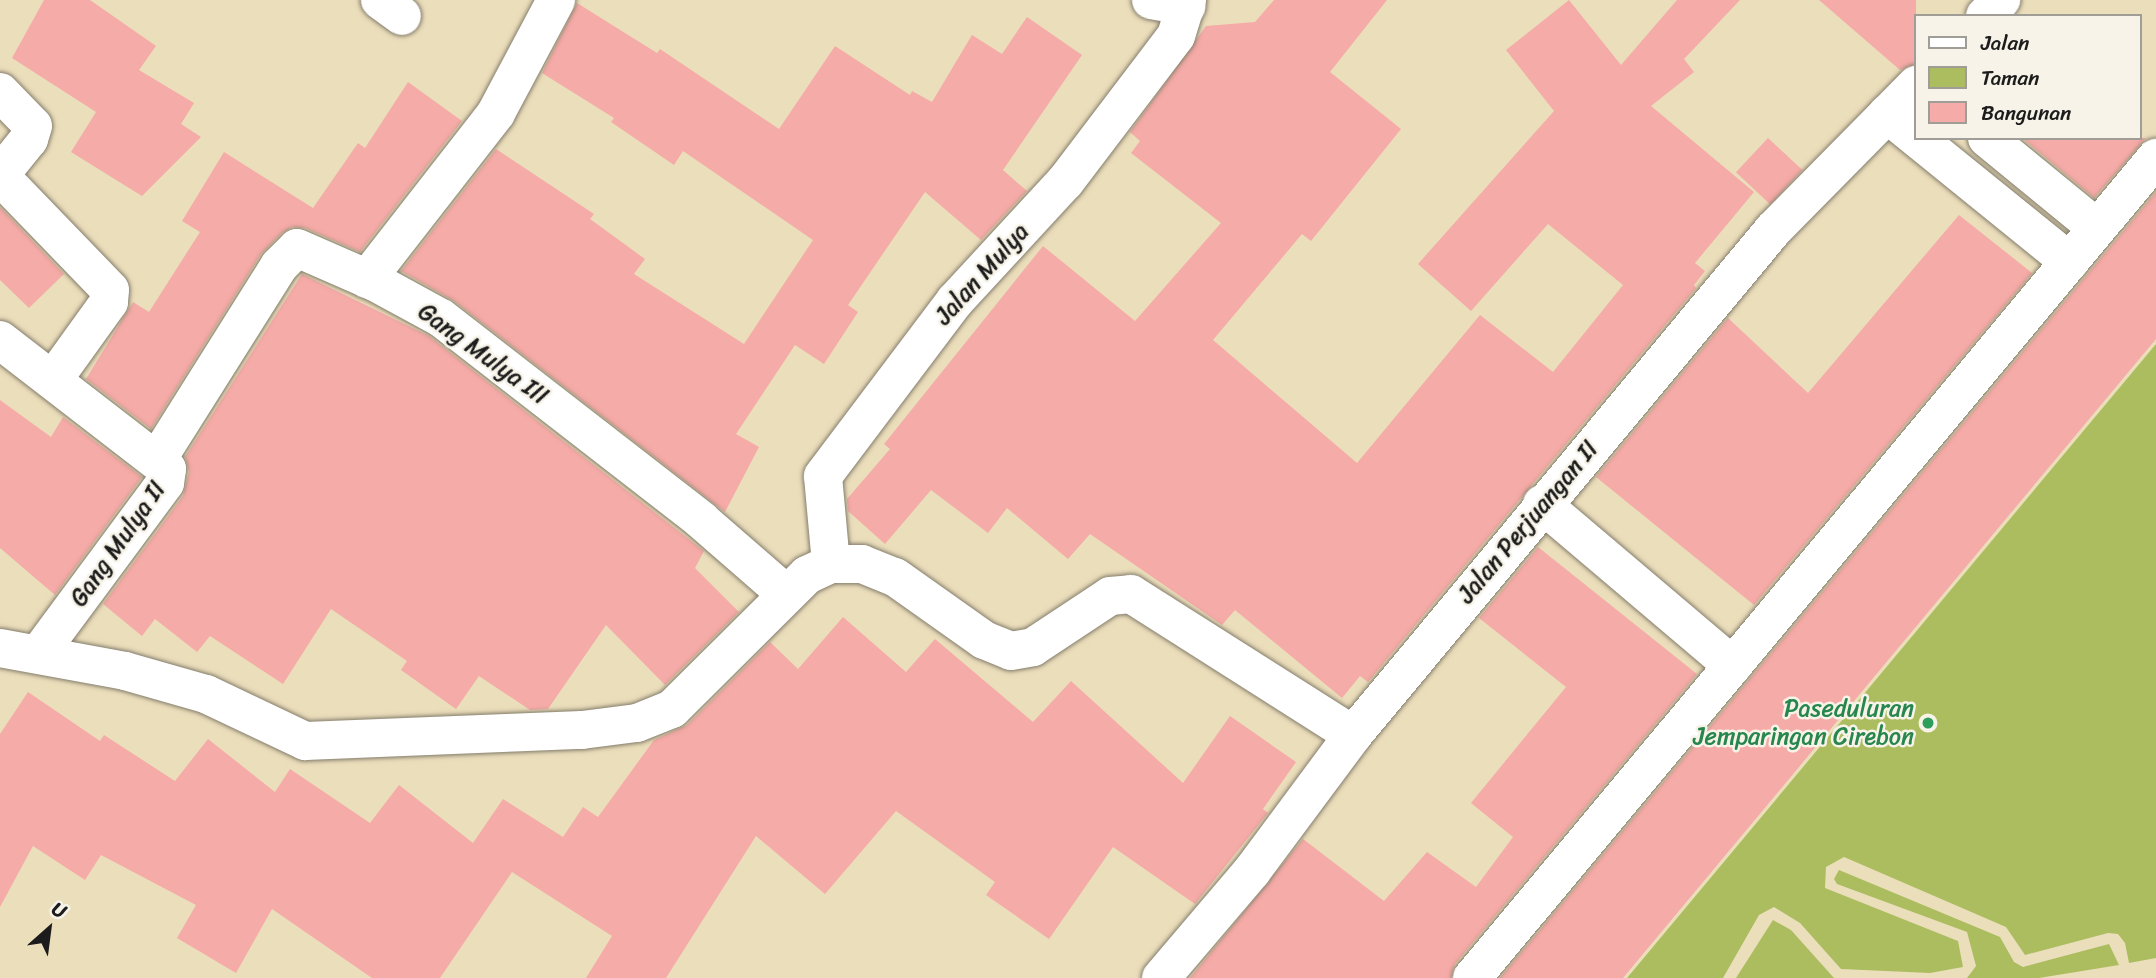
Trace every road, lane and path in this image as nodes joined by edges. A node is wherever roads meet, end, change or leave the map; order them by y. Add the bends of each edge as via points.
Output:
1 (556, 0) edge
2 (2001, 0) edge
3 (1175, 2) edge
4 (1987, 14) edge
5 (1914, 87) edge
6 (0, 92) edge
7 (1887, 114) junction
8 (1914, 136) edge
9 (1919, 140) edge
10 (1989, 140) edge
11 (2156, 158) edge
12 (0, 176) edge
13 (2097, 228) junction
14 (2070, 262) junction
15 (367, 279) junction
16 (0, 340) edge
17 (53, 380) junction
18 (157, 460) junction
19 (1542, 504) junction
20 (831, 564) junction
21 (785, 593) junction
22 (0, 648) edge
23 (40, 652) junction
24 (1733, 666) junction
25 (1353, 735) junction
26 (1161, 978) edge
27 (1472, 978) edge

1 - 15 street via 496,113
2 - 4 street
3 - 20 street, Jalan Mulya via 1176,36 1065,182 955,301 823,476
5 - 7 street, Jalan Perjuangan II
6 - 12 street via 33,126 29,139
7 - 8 street
7 - 19 street, Jalan Perjuangan II via 1773,230
9 - 14 street
10 - 13 street
11 - 13 street
12 - 17 street via 110,290 109,302
13 - 14 street
14 - 24 street
15 - 18 street, Gang Mulya III via 297,248 279,266
15 - 21 street, Gang Mulya III via 441,318 701,520
16 - 17 street, Gang Mulya II
17 - 18 street, Gang Mulya II
18 - 23 street, Gang Mulya II via 167,469 165,483
19 - 24 street
19 - 25 street, Jalan Perjuangan II
20 - 21 street
20 - 25 street via 862,564 895,577 984,640 1011,651 1033,647 1110,596 1131,594
21 - 23 street via 671,709 637,723 582,730 305,741 206,694
22 - 23 street
24 - 27 street
25 - 26 street, Jalan Perjuangan II via 1252,872

